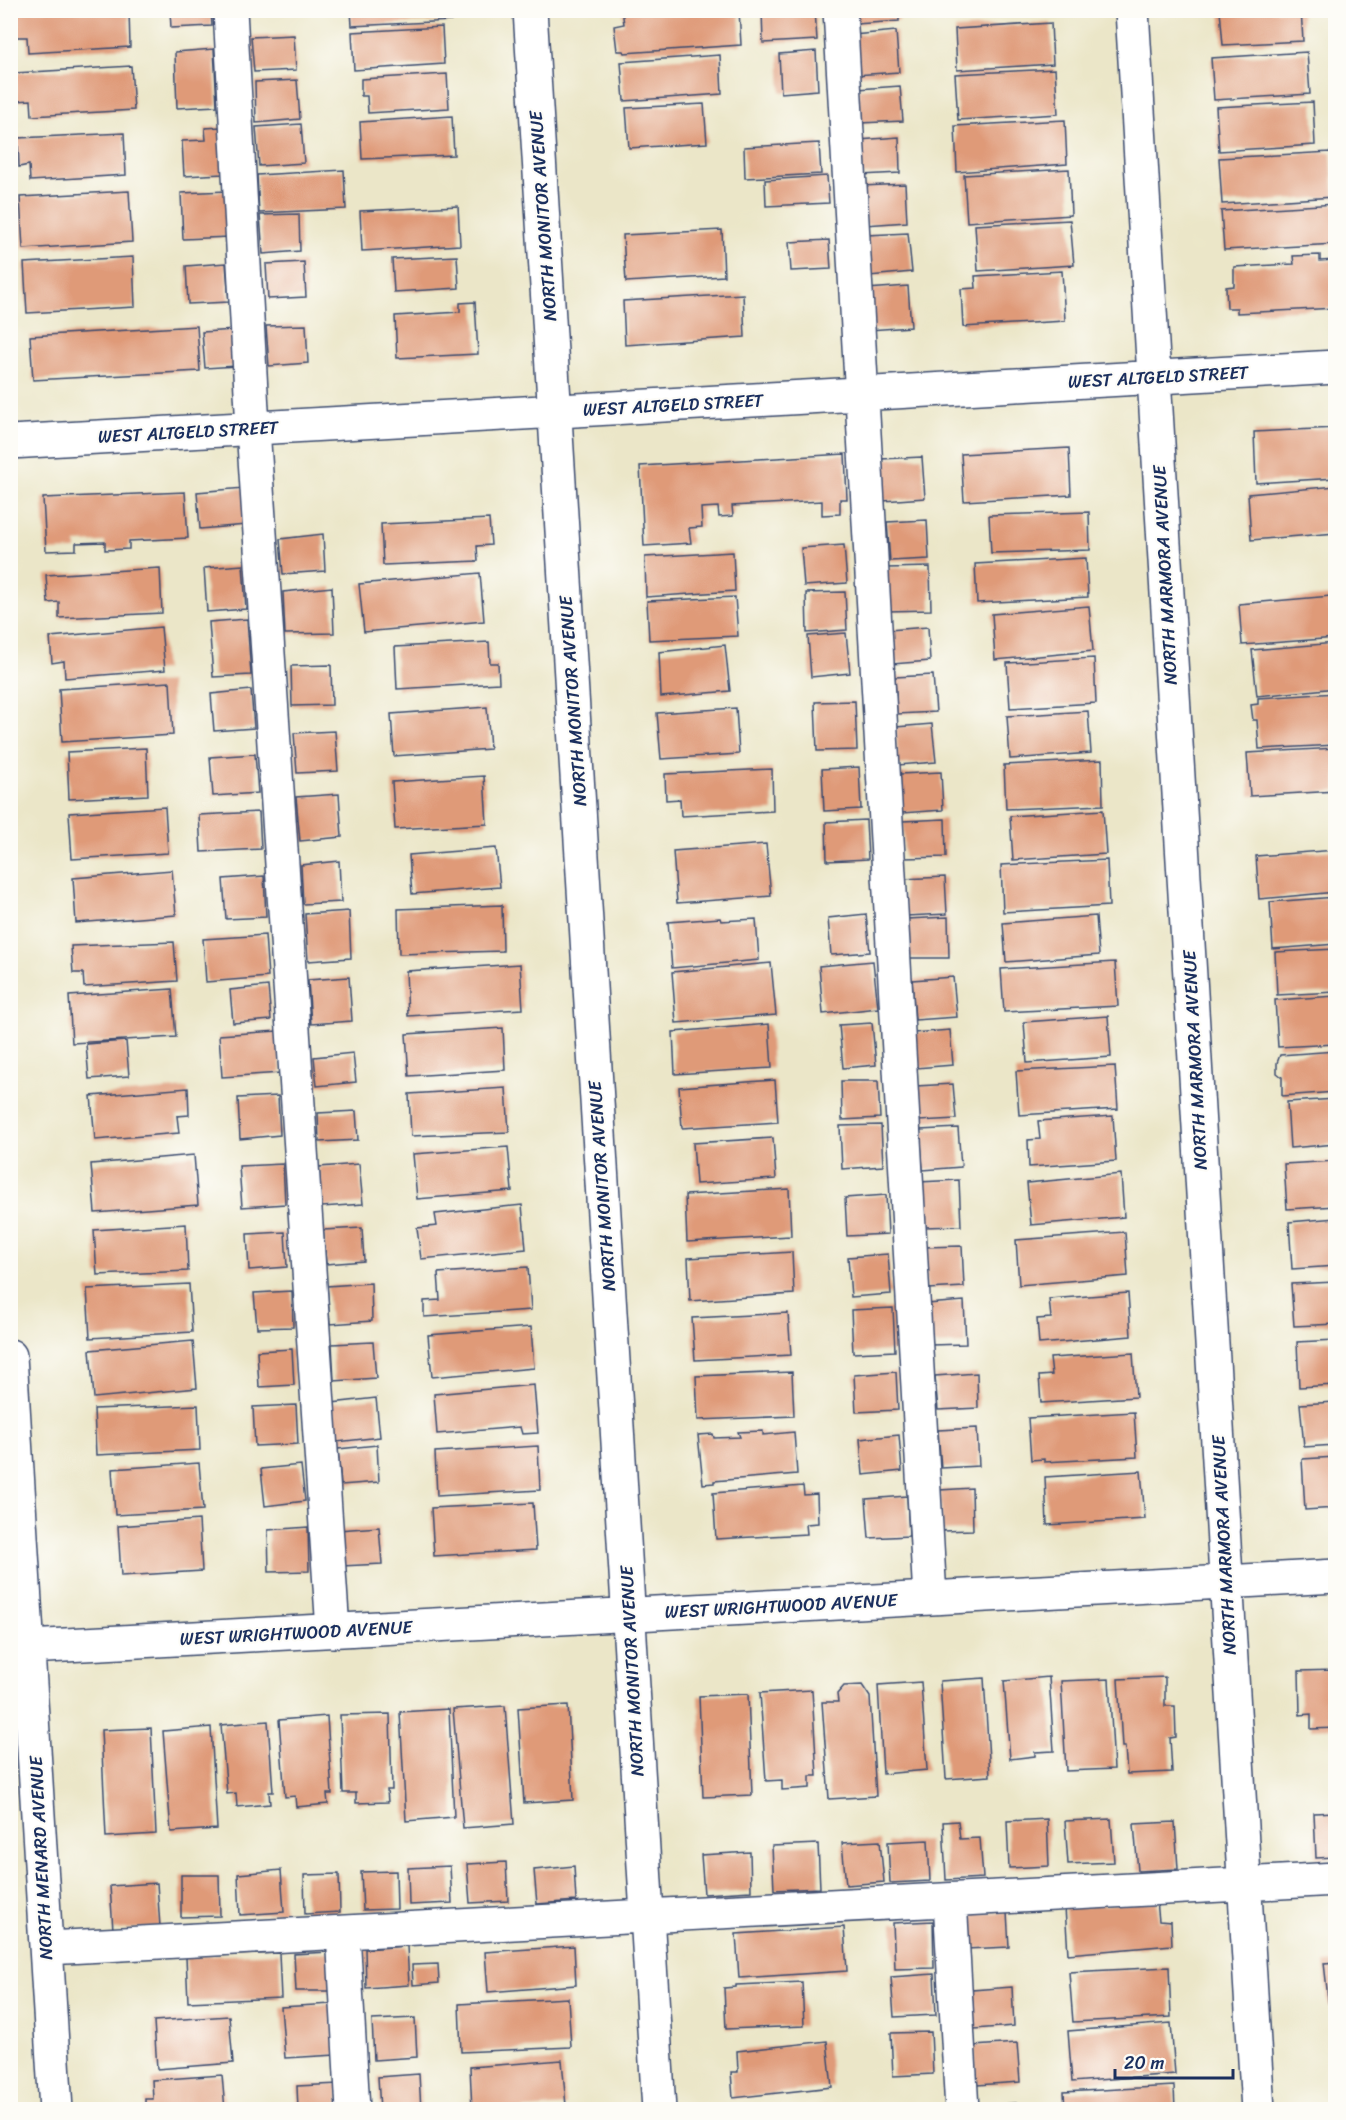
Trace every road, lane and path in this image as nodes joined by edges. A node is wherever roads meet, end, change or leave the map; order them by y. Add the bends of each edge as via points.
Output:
1 (230, 10) edge
2 (530, 10) edge
3 (840, 10) edge
4 (1131, 10) edge
5 (1335, 367) edge
6 (1154, 378) junction
7 (862, 394) junction
8 (555, 411) junction
9 (253, 428) junction
10 (10, 442) edge
11 (10, 1356) edge
12 (1335, 1576) edge
13 (1226, 1582) junction
14 (930, 1598) junction
15 (629, 1615) junction
16 (333, 1631) junction
17 (19, 1648) edge
18 (1335, 1879) edge
19 (1245, 1884) junction
20 (950, 1900) junction
21 (647, 1916) junction
22 (343, 1933) junction
23 (46, 1948) junction
24 (56, 2109) edge
25 (353, 2109) edge
26 (659, 2109) edge
27 (962, 2109) edge
28 (1258, 2109) edge

1 - 9 street
2 - 8 street, NORTH MONITOR AVENUE
3 - 7 street
4 - 6 street, NORTH MARMORA AVENUE
5 - 6 street, WEST ALTGELD STREET
6 - 7 street, WEST ALTGELD STREET
6 - 13 street, NORTH MARMORA AVENUE
7 - 8 street, WEST ALTGELD STREET
7 - 14 street
8 - 9 street, WEST ALTGELD STREET
8 - 15 street, NORTH MONITOR AVENUE
9 - 10 street, WEST ALTGELD STREET
9 - 16 street
11 - 17 street, NORTH MENARD AVENUE
12 - 13 street, WEST WRIGHTWOOD AVENUE
13 - 14 street, WEST WRIGHTWOOD AVENUE
13 - 19 street, NORTH MARMORA AVENUE
14 - 15 street, WEST WRIGHTWOOD AVENUE
15 - 16 street, WEST WRIGHTWOOD AVENUE
15 - 21 street, NORTH MONITOR AVENUE
16 - 17 street, WEST WRIGHTWOOD AVENUE
17 - 23 street, NORTH MENARD AVENUE
18 - 19 street
19 - 20 street
19 - 28 street, NORTH MARMORA AVENUE
20 - 21 street
20 - 27 street
21 - 22 street
21 - 26 street, NORTH MONITOR AVENUE
22 - 23 street
22 - 25 street
23 - 24 street, NORTH MENARD AVENUE

